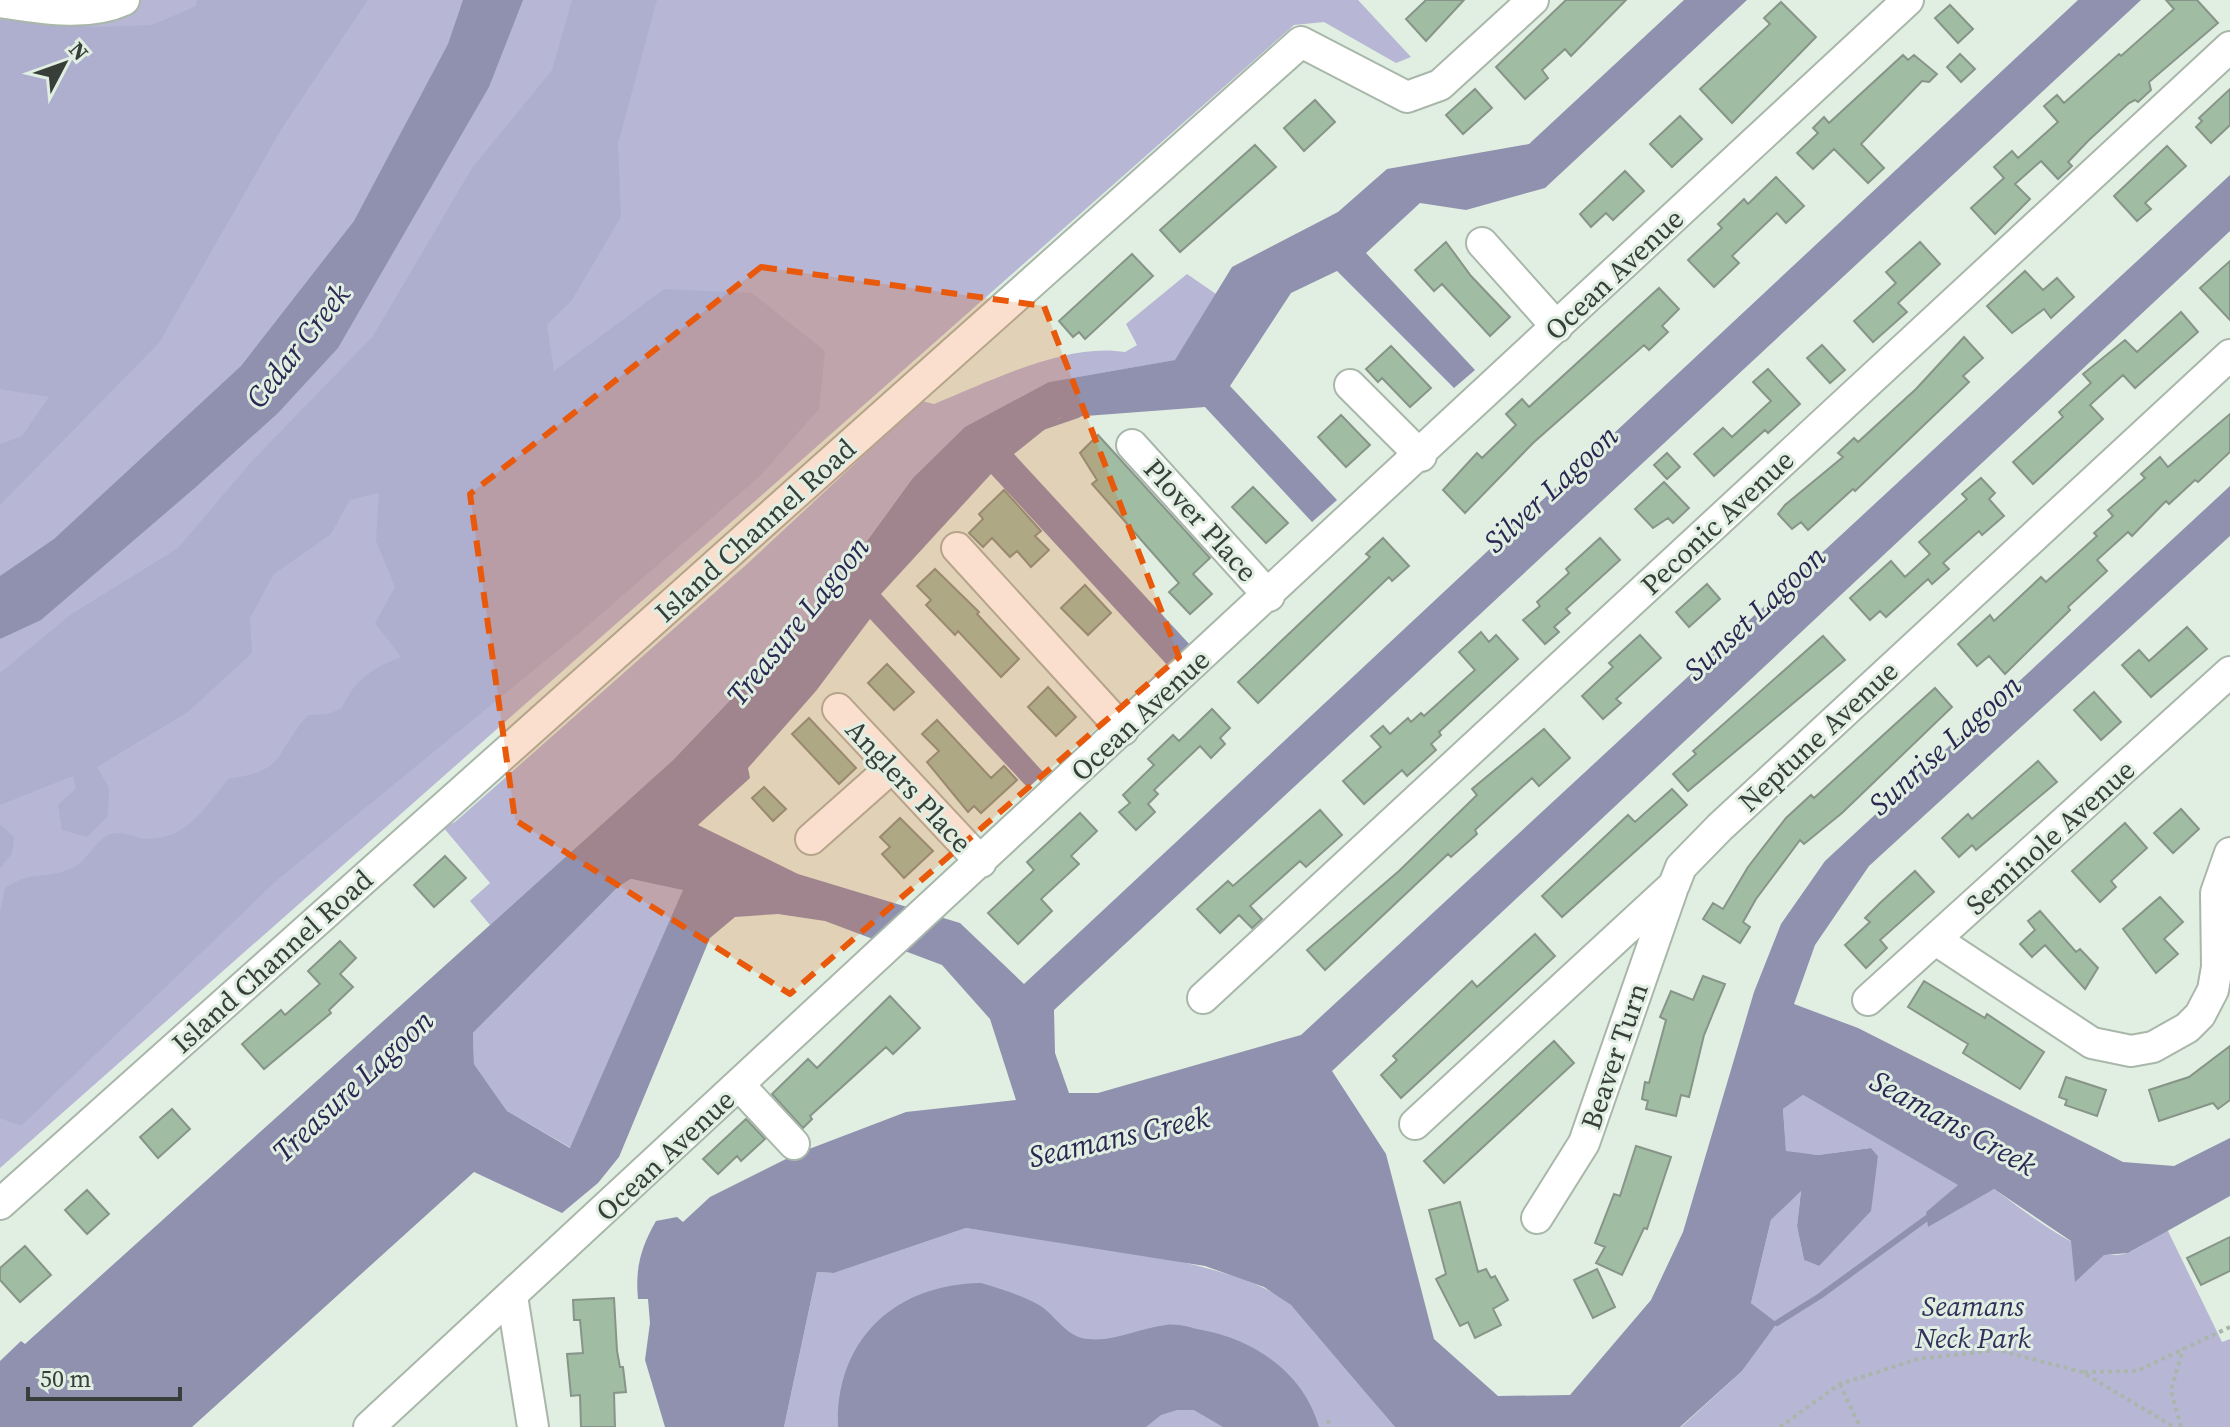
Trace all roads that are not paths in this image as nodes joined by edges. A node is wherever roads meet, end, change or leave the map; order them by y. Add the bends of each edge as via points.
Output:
1 (124, 0) edge
2 (1533, 0) edge
3 (1908, 0) edge
4 (0, 2) edge
5 (2230, 47) edge
6 (1482, 243) dead end
7 (1557, 327) junction
8 (2230, 355) edge
9 (1350, 385) dead end
10 (1132, 445) dead end
11 (1421, 456) junction
12 (957, 548) dead end
13 (1269, 596) junction
14 (2230, 672) edge
15 (838, 709) dead end
16 (1123, 730) junction
17 (892, 767) junction
18 (811, 839) dead end
19 (2230, 853) edge
20 (981, 862) junction
21 (1674, 885) junction
22 (1936, 940) junction
23 (1203, 998) dead end
24 (1868, 1000) dead end
25 (740, 1086) junction
26 (1415, 1124) dead end
27 (794, 1144) dead end
28 (0, 1204) edge
29 (1537, 1218) dead end
30 (512, 1296) junction
31 (369, 1427) edge
32 (533, 1427) edge

1 - 4 street via 62,10
2 - 28 street, Island Channel Road via 1440,85 1407,97 1301,42
3 - 7 street, Ocean Avenue
5 - 23 street, Peconic Avenue
6 - 7 street
7 - 11 street, Ocean Avenue
8 - 21 street, Neptune Avenue via 1720,827 1681,867
9 - 11 street
10 - 13 street, Plover Place
11 - 13 street, Ocean Avenue
12 - 16 street
13 - 16 street, Ocean Avenue
14 - 22 street, Seminole Avenue
15 - 17 street, Anglers Place
16 - 20 street, Ocean Avenue
17 - 18 street
17 - 20 street, Anglers Place
19 - 22 street via 2216,893 2213,990 2187,1028 2153,1047 2131,1051 2092,1043
20 - 25 street, Ocean Avenue
21 - 26 street, Neptune Avenue
21 - 29 street, Beaver Turn via 1584,1143
22 - 24 street, Seminole Avenue
25 - 27 street
25 - 30 street, Ocean Avenue
30 - 31 street, Ocean Avenue
30 - 32 street

